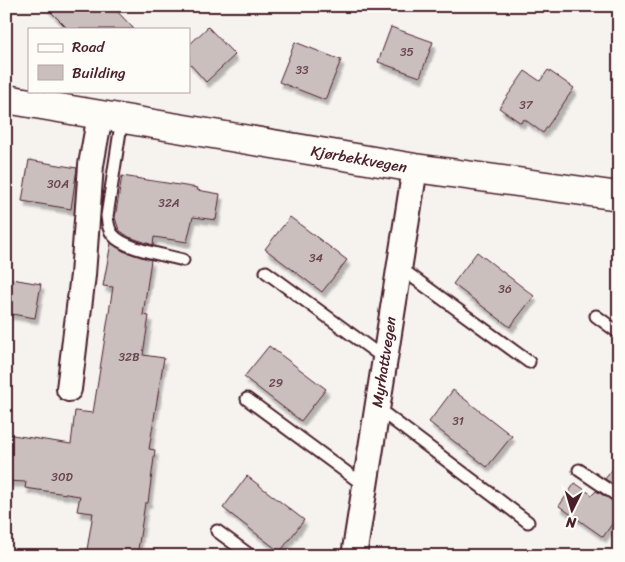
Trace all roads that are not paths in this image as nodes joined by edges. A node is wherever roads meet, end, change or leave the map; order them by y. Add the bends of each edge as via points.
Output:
1 (6, 99) edge
2 (111, 116) junction
3 (415, 168) junction
4 (619, 196) edge
5 (183, 260) dead end
6 (399, 267) junction
7 (266, 272) dead end
8 (596, 316) dead end
9 (619, 333) edge
10 (385, 359) junction
11 (529, 362) dead end
12 (69, 389) dead end
13 (247, 399) dead end
14 (377, 408) junction
15 (579, 470) dead end
16 (365, 486) junction
17 (619, 498) edge
18 (528, 522) dead end
19 (217, 531) dead end
20 (251, 556) edge
21 (354, 556) edge

1 - 2 street, Kjørbekkvegen
2 - 3 street, Kjørbekkvegen
2 - 5 lane via 108,228 124,244
2 - 12 street via 91,165
3 - 4 street, Kjørbekkvegen
3 - 6 street, Myrhattvegen
6 - 10 street, Myrhattvegen
6 - 11 lane
7 - 10 lane
8 - 9 lane
10 - 14 street, Myrhattvegen
13 - 16 lane
14 - 16 street, Myrhattvegen
14 - 18 lane
15 - 17 lane
16 - 21 street, Myrhattvegen
19 - 20 lane

